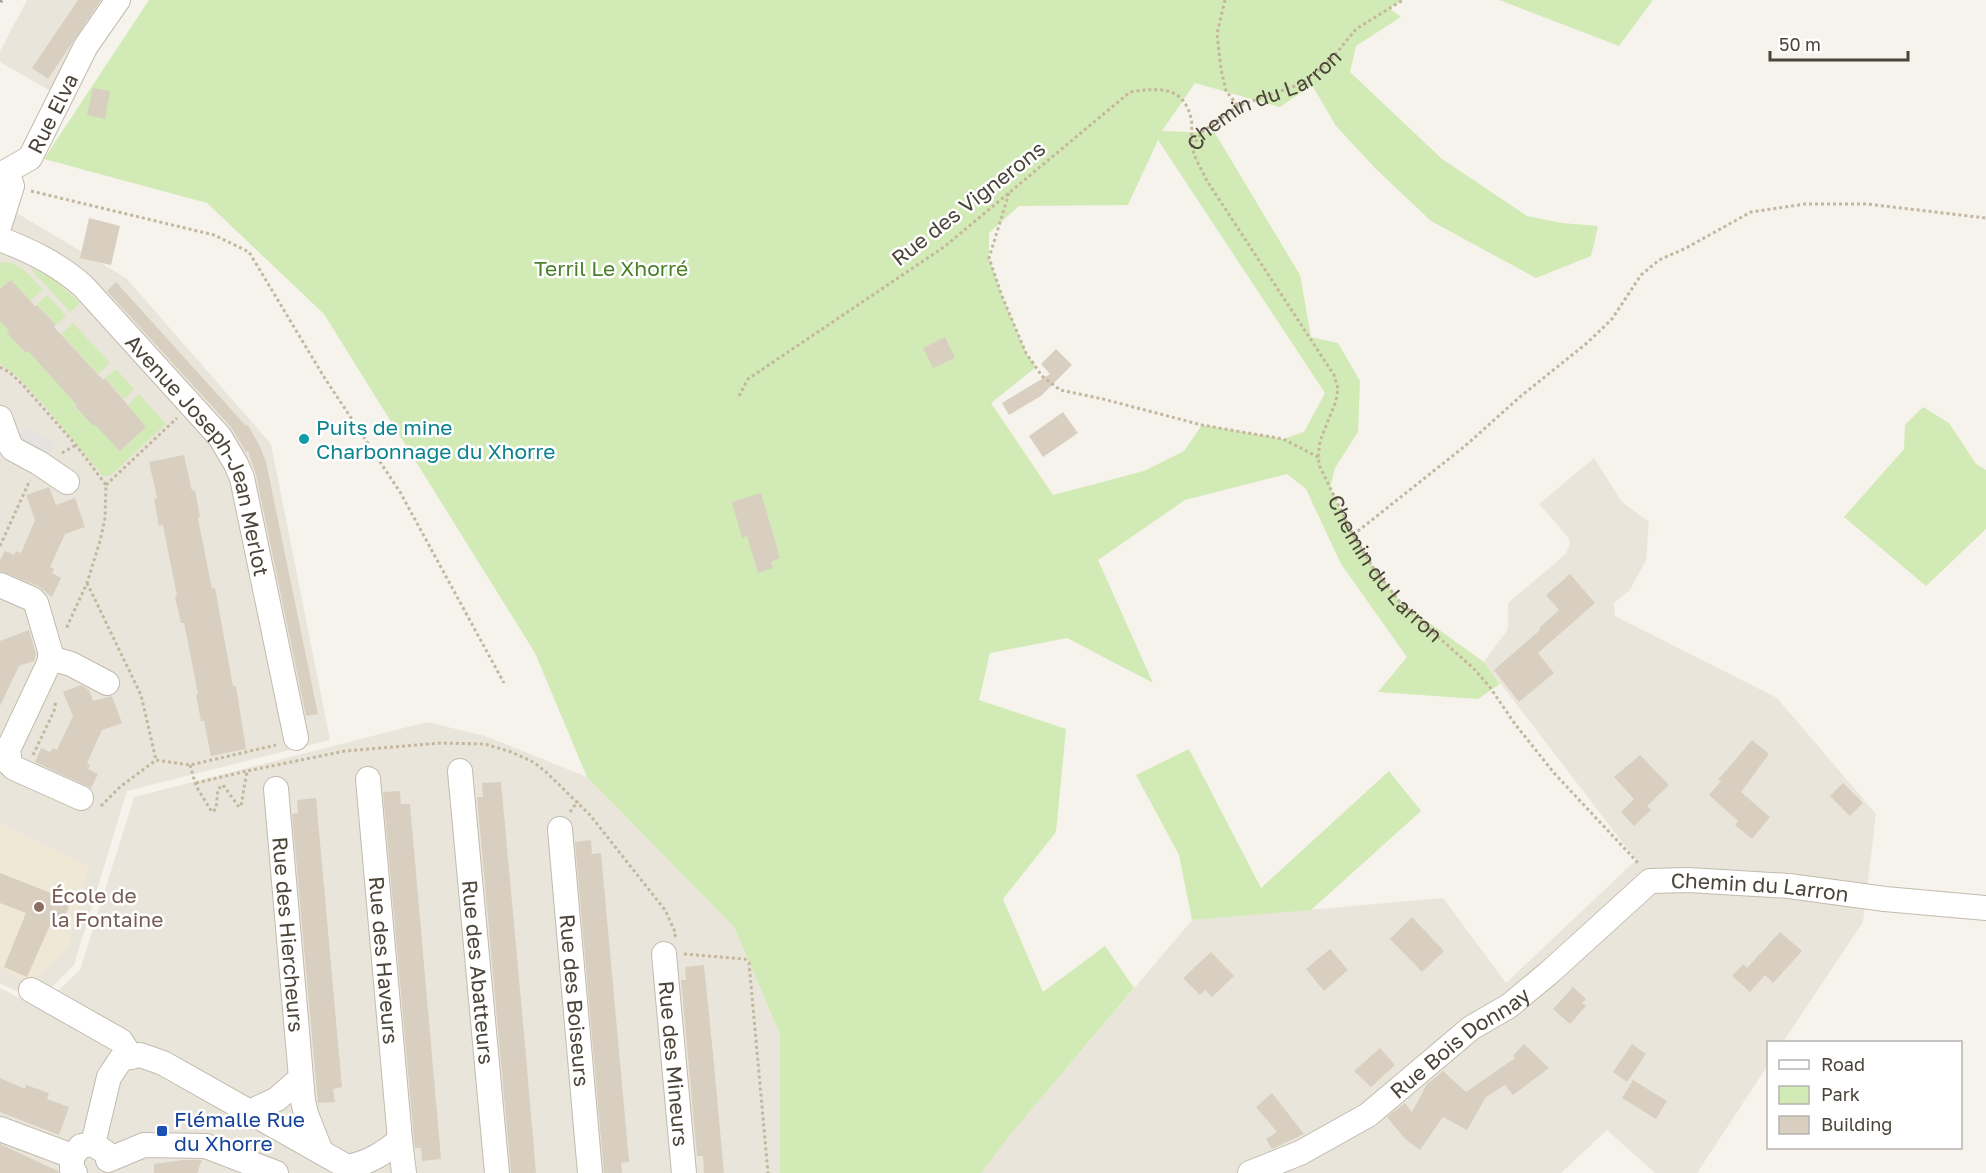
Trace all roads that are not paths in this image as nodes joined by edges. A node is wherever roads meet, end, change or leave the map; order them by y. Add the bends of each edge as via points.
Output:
1 (118, 0) edge
2 (6, 175) edge
3 (0, 224) edge
4 (0, 239) edge
5 (0, 417) edge
6 (67, 482) dead end
7 (0, 585) edge
8 (54, 659) junction
9 (107, 683) dead end
10 (296, 738) road end
11 (5, 739) edge
12 (460, 771) dead end
13 (368, 780) dead end
14 (276, 789) dead end
15 (89, 803) road end
16 (560, 829) dead end
17 (1650, 881) joint
18 (1986, 908) edge
19 (664, 954) road end
20 (31, 990) dead end
21 (131, 1057) junction
22 (301, 1078) junction
23 (250, 1112) junction
24 (0, 1129) edge
25 (400, 1140) junction
26 (321, 1152) junction
27 (102, 1159) edge
28 (74, 1165) edge
29 (352, 1170) edge
30 (276, 1173) edge
31 (404, 1173) edge
32 (497, 1173) edge
33 (590, 1173) edge
34 (684, 1173) edge
35 (1250, 1173) edge

1 - 2 street, Rue Elva via 86,46 30,158
2 - 3 street
4 - 10 street, Avenue Joseph-Jean Merlot via 71,275 220,437 242,478
5 - 6 street via 10,445
7 - 8 street via 36,603
8 - 9 street
8 - 11 street
11 - 15 street via 10,764
12 - 32 street, Rue des Abatteurs
13 - 25 street, Rue des Haveurs
14 - 22 street, Rue des Hiercheurs
16 - 33 street, Rue des Boiseurs
17 - 18 street, Chemin du Larron via 1789,886
17 - 35 street, Rue Bois Donnay via 1535,985 1471,1028 1368,1115 1300,1153
19 - 34 street, Rue des Mineurs
20 - 21 street via 121,1041
21 - 23 street via 140,1055 163,1063
21 - 27 street via 122,1059 109,1077
22 - 23 street via 277,1099
22 - 26 street, Rue des Hiercheurs via 306,1114
23 - 26 street
24 - 28 street
25 - 29 street
25 - 31 street, Rue des Haveurs
26 - 29 street
27 - 28 street via 81,1146
27 - 30 street via 144,1145 206,1146

